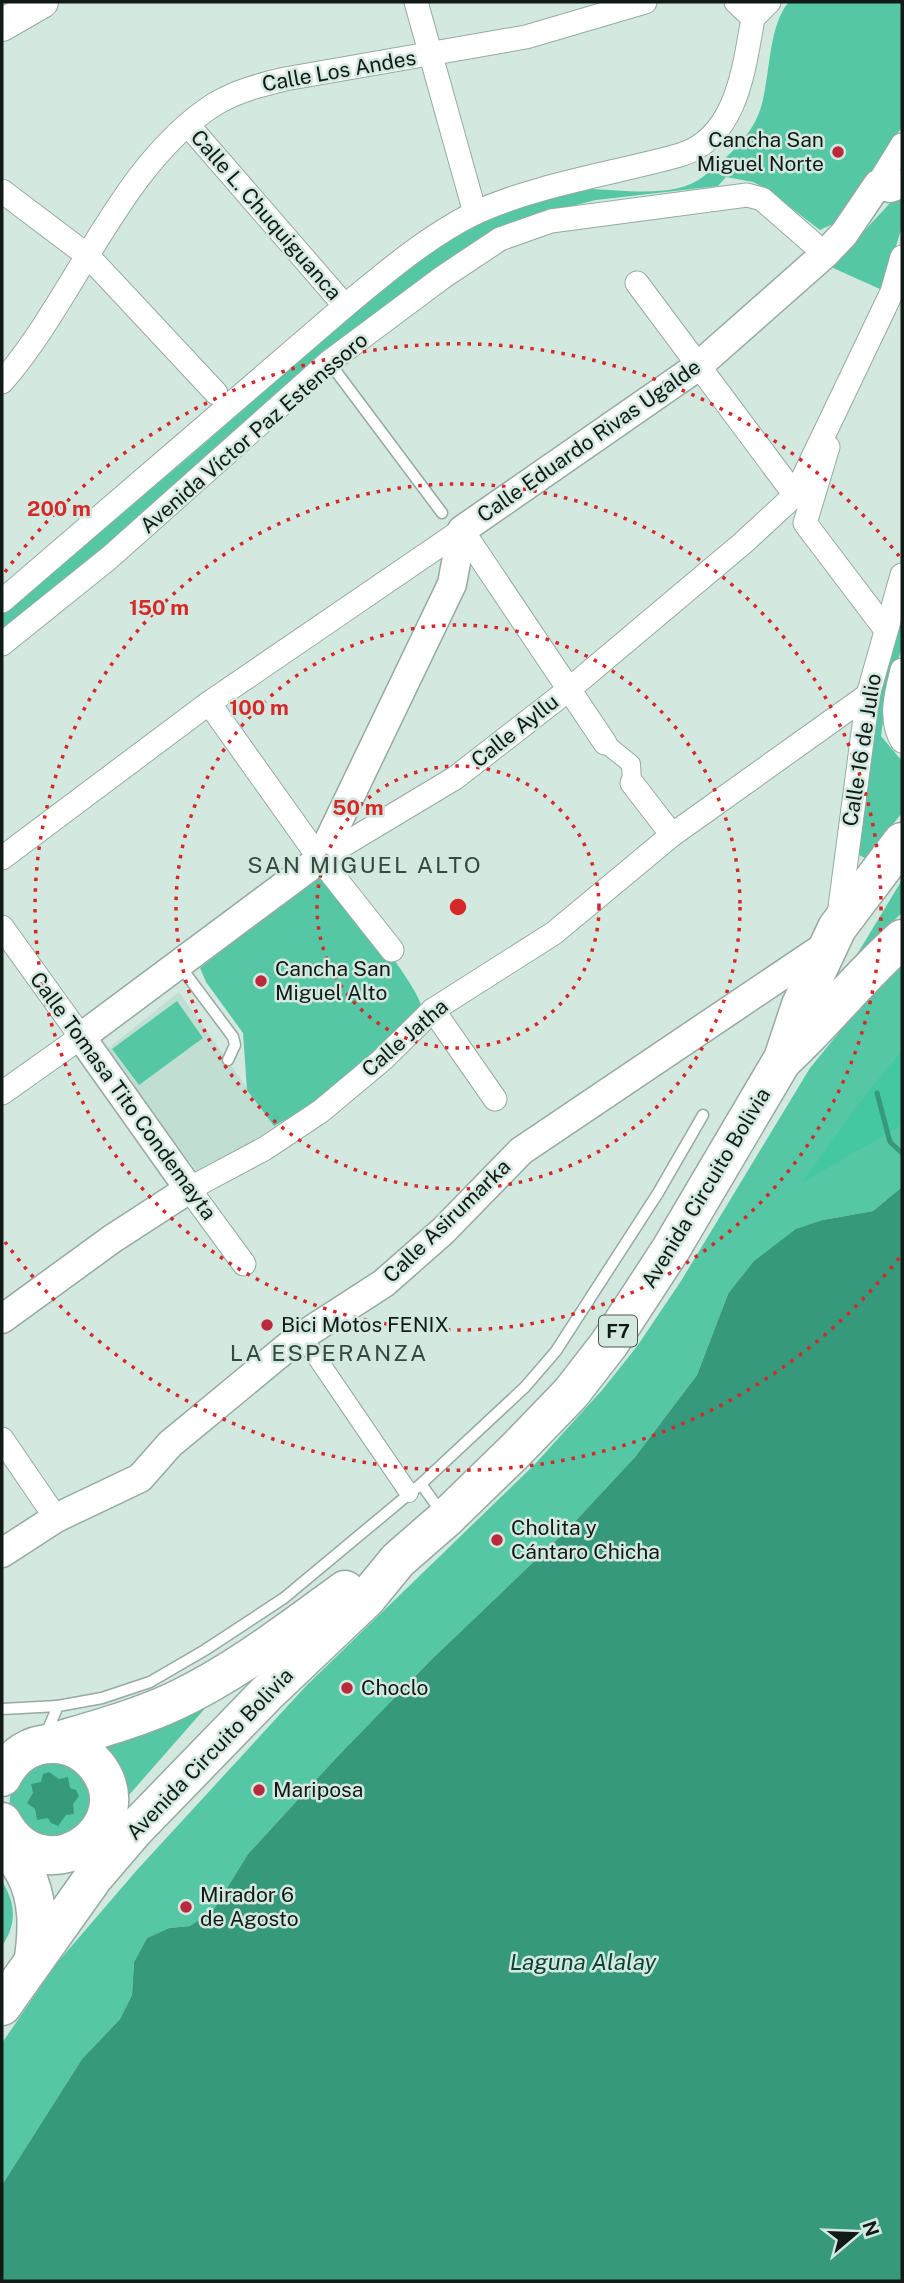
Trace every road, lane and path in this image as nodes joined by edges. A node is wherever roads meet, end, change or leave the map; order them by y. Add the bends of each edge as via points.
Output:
1 (42, 2) edge
2 (416, 2) edge
3 (645, 2) edge
4 (736, 2) edge
5 (761, 10) edge
6 (2, 25) edge
7 (430, 55) junction
8 (188, 125) junction
9 (902, 145) edge
10 (890, 184) edge
11 (2, 191) edge
12 (475, 214) junction
13 (825, 254) junction
14 (88, 256) junction
15 (902, 257) edge
16 (637, 283) dead end
17 (897, 294) edge
18 (345, 306) junction
19 (329, 362) junction
20 (697, 368) junction
21 (2, 382) edge
22 (216, 393) dead end
23 (835, 410) junction
24 (795, 495) junction
25 (452, 522) junction
26 (902, 575) edge
27 (2, 601) edge
28 (886, 630) junction
29 (2, 644) edge
30 (902, 670) edge
31 (567, 691) junction
32 (868, 695) junction
33 (209, 703) junction
34 (902, 741) edge
35 (605, 743) joint
36 (632, 782) joint
37 (672, 835) junction
38 (902, 842) edge
39 (2, 858) edge
40 (320, 859) junction
41 (2, 927) edge
42 (834, 935) junction
43 (902, 939) edge
44 (392, 950) dead end
45 (180, 966) junction
46 (433, 1010) junction
47 (81, 1037) junction
48 (783, 1059) junction
49 (228, 1060) dead end
50 (2, 1093) edge
51 (495, 1099) dead end
52 (703, 1115) dead end
53 (189, 1189) junction
54 (244, 1264) dead end
55 (2, 1319) edge
56 (302, 1336) junction
57 (2, 1439) edge
58 (415, 1488) junction
59 (56, 1518) junction
60 (446, 1519) junction
61 (2, 1553) edge
62 (398, 1559) junction
63 (58, 1706) junction
64 (2, 1709) edge
65 (45, 1744) junction
66 (2, 1777) edge
67 (4, 1826) edge
68 (103, 1842) junction
69 (34, 1958) junction
70 (2, 2006) edge

1 - 6 main road
2 - 7 street
3 - 7 street, Calle Los Andes via 526,37
4 - 5 street
5 - 12 street, Avenida Víctor Paz Estenssoro via 733,104 721,127 703,146
7 - 8 street, Calle Los Andes via 246,88
7 - 12 street
8 - 14 street, Calle Los Andes via 138,181
8 - 18 street, Calle L. Chuquiguanca
9 - 10 street
10 - 13 street, Calle Eduardo Rivas Ugalde
11 - 14 street
12 - 18 street, Avenida Víctor Paz Estenssoro
13 - 19 street, Avenida Víctor Paz Estenssoro via 762,199 747,195 551,221 500,239
13 - 20 street, Calle Eduardo Rivas Ugalde
14 - 21 street, Calle Los Andes
14 - 22 street
15 - 17 street, Calle Ayllu
16 - 20 street
17 - 23 street, Calle Ayllu
18 - 27 street, Avenida Víctor Paz Estenssoro
19 - 25 lane
19 - 29 street, Avenida Víctor Paz Estenssoro via 109,558
20 - 24 street
20 - 25 street, Calle Eduardo Rivas Ugalde
23 - 24 street, Calle Ayllu
23 - 28 street via 825,465 805,523
24 - 31 street, Calle Ayllu
25 - 31 street
25 - 33 street
25 - 40 street, Calle Eduardo Rivas Ugalde via 452,584
26 - 28 street, Calle 16 de Julio
28 - 32 street, Calle 16 de Julio
30 - 34 street, Calle 16 de Julio via 894,720
31 - 35 street
31 - 40 street, Calle Ayllu via 455,778
32 - 37 street, Calle Jatha
32 - 42 street, Calle 16 de Julio
33 - 39 street
33 - 40 street
35 - 36 street via 631,764
36 - 37 street
37 - 46 street, Calle Jatha via 554,933
38 - 42 highway, Avenida Circuito Bolivia / F7
40 - 44 street
40 - 45 street, Calle Ayllu
41 - 47 street, Calle Tomasa Tito Condemayta
42 - 48 highway, Avenida Circuito Bolivia / F7 via 801,1005
42 - 56 street, Calle Asirumarka via 521,1151 384,1283
43 - 48 highway, Avenida Circuito Bolivia / F7
45 - 47 street, Calle Ayllu
45 - 49 lane via 233,1037 235,1045
46 - 51 street
46 - 53 street, Calle Jatha via 321,1111 264,1149
47 - 50 street, Calle Ayllu
47 - 53 street, Calle Tomasa Tito Condemayta
48 - 60 highway, Avenida Circuito Bolivia / F7 via 609,1344 571,1393
52 - 58 lane via 556,1351 525,1387
53 - 54 street, Calle Tomasa Tito Condemayta
53 - 55 street, Calle Jatha
56 - 58 street
56 - 59 street, Calle Asirumarka via 170,1444 140,1478
57 - 59 street
58 - 60 lane
58 - 63 lane via 284,1598 205,1650 150,1682
59 - 61 street, Calle Asirumarka
60 - 62 highway, Avenida Circuito Bolivia / F7
62 - 65 highway, Avenida Circuito Bolivia / F7 via 357,1581 206,1685 126,1721
62 - 68 highway, Avenida Circuito Bolivia / F7 via 366,1599
63 - 64 lane
63 - 65 lane
65 - 66 highway, F7 via 18,1756
65 - 68 highway via 73,1748 93,1761 106,1783
67 - 68 highway, F7 via 18,1844 36,1853 59,1855
67 - 69 highway, Avenida Circuito Bolivia / F7 via 9,1853 23,1869 37,1910
68 - 69 highway, Avenida Circuito Bolivia / F7
69 - 70 highway, Avenida Circuito Bolivia / F7

